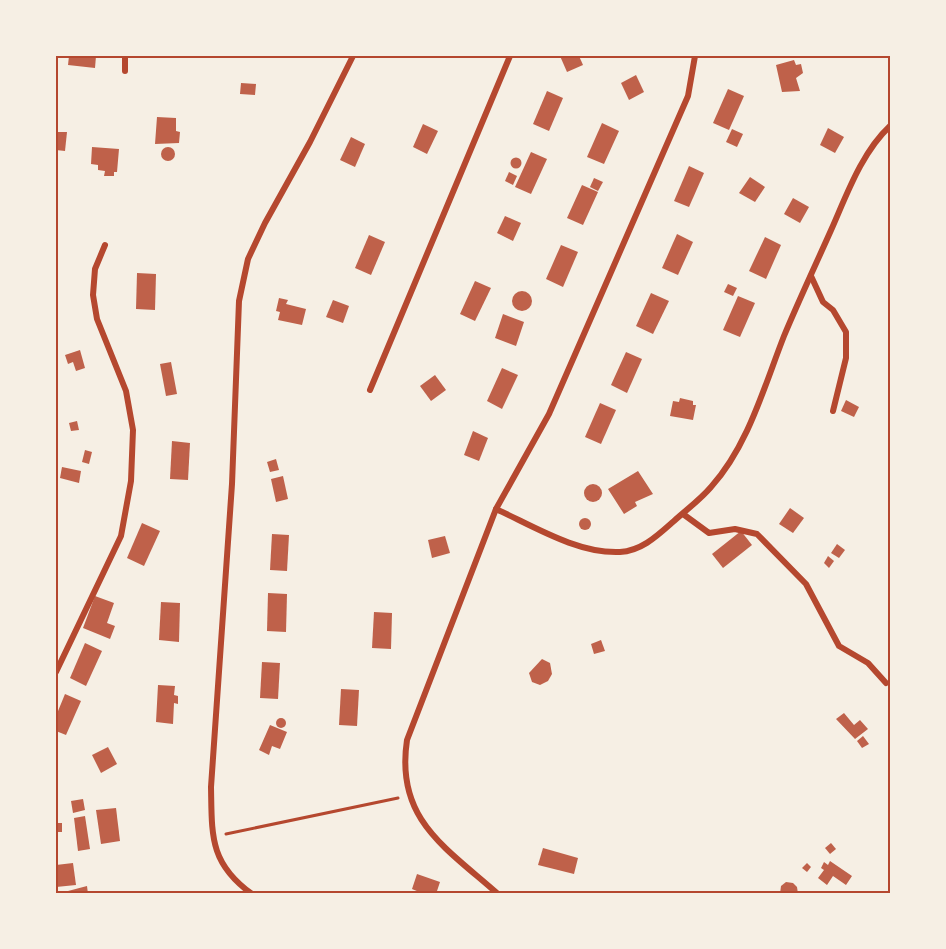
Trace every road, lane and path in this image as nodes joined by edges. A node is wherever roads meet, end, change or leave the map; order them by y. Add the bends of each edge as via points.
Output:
1 (125, 56) edge
2 (353, 56) edge
3 (510, 56) edge
4 (695, 56) edge
5 (125, 71) dead end
6 (891, 126) edge
7 (105, 245) dead end
8 (811, 276) junction
9 (370, 390) dead end
10 (833, 411) dead end
11 (496, 509) junction
12 (683, 514) junction
13 (56, 672) edge
14 (886, 683) dead end
15 (409, 795) junction
16 (212, 836) junction
17 (252, 894) edge
18 (498, 894) edge

1 - 5 street
2 - 16 street via 248,259 239,301 232,484 211,786
3 - 9 street
4 - 11 street via 688,96 585,335 549,414
6 - 8 street via 869,153 852,184
7 - 13 street via 95,269 93,295 97,319 126,391 133,430 131,481 121,536
8 - 10 street via 847,338 844,373
8 - 12 street via 740,442 712,487
11 - 12 street via 603,552 642,547
11 - 15 street via 407,740 404,778
12 - 14 street via 709,533 735,529 757,534 806,584 839,646 868,663
15 - 16 path
15 - 18 street via 423,824
16 - 17 street via 223,867

